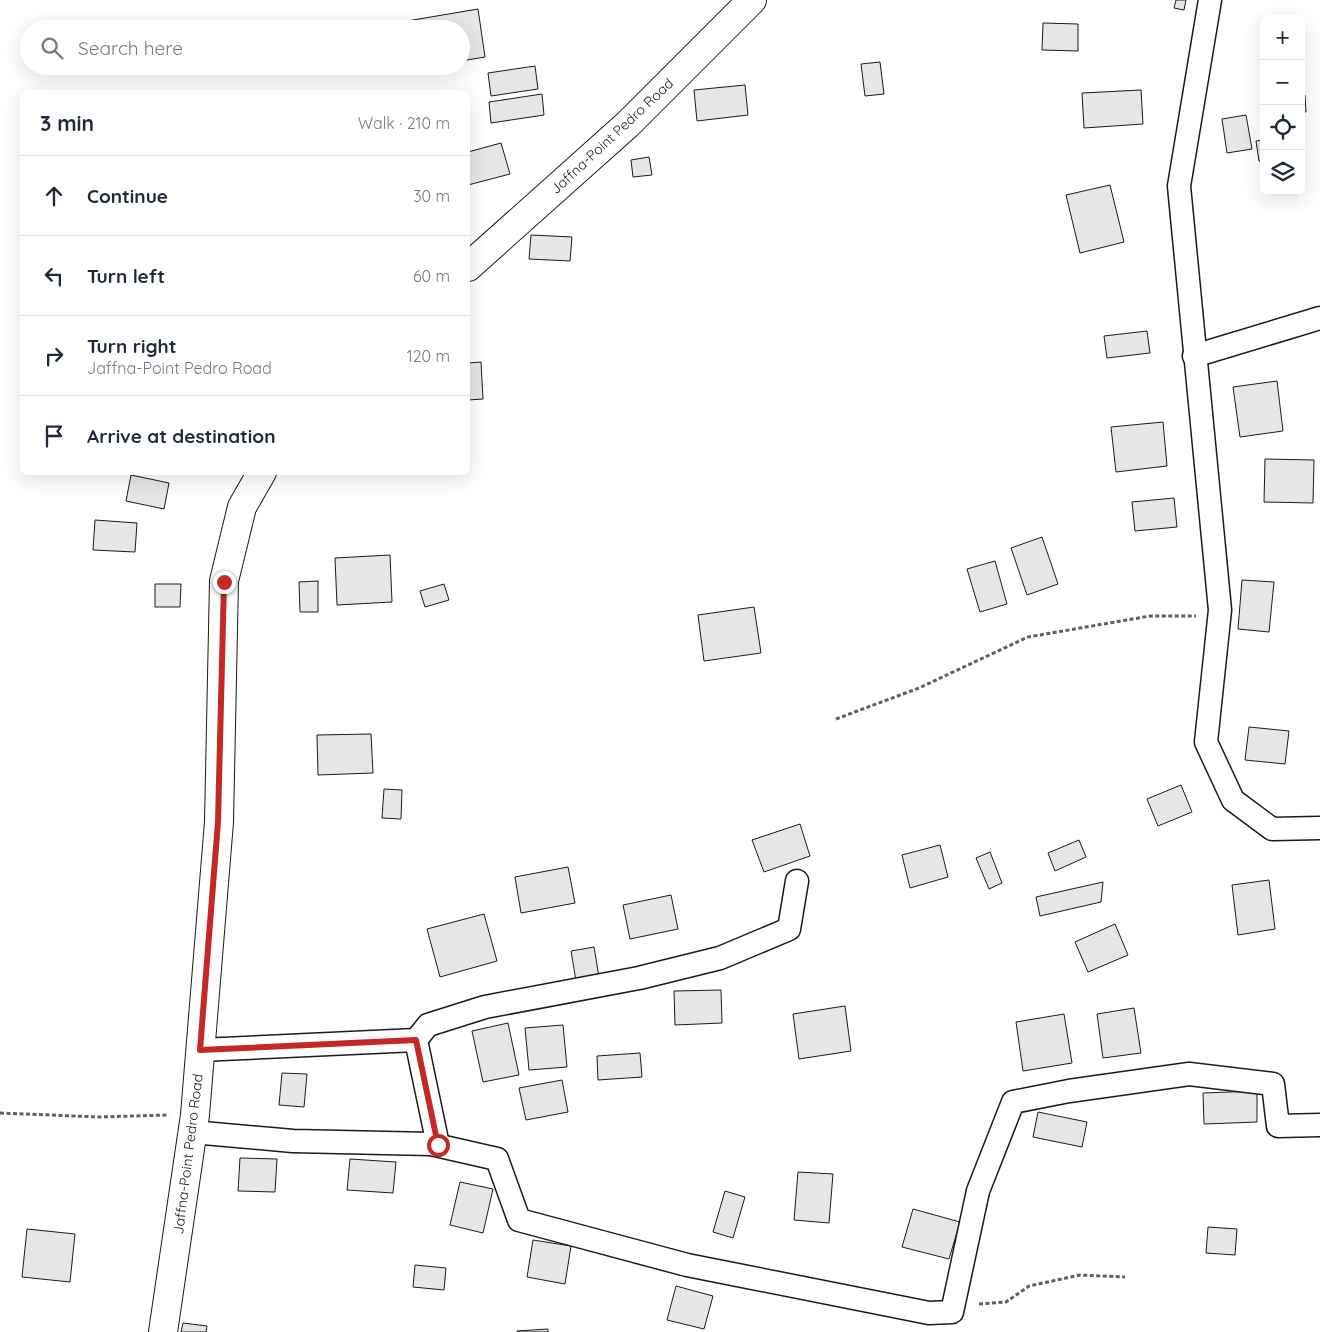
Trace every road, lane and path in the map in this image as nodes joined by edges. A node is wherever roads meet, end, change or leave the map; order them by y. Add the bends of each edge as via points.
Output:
1 (752, 0) edge
2 (1210, 0) edge
3 (470, 265) edge
4 (1320, 318) edge
5 (1194, 356) junction
6 (260, 475) edge
7 (1219, 616) junction
8 (836, 719) dead end
9 (1320, 828) edge
10 (797, 881) dead end
11 (416, 1040) junction
12 (200, 1050) junction
13 (0, 1113) edge
14 (193, 1123) junction
15 (1320, 1125) edge
16 (438, 1145) junction
17 (1125, 1277) dead end
18 (954, 1304) junction
19 (163, 1332) edge

1 - 3 main road, Jaffna-Point Pedro Road via 628,124
2 - 5 street via 1179,186
4 - 5 street
5 - 7 street
6 - 12 main road, Jaffna-Point Pedro Road via 242,507 224,582 218,822
7 - 8 path via 1150,616 1028,637 919,688
7 - 9 street via 1206,742 1233,800 1272,829
10 - 11 street via 789,928 720,958 639,978 485,1007 428,1025
11 - 12 street
11 - 16 street
12 - 14 main road, Jaffna-Point Pedro Road
13 - 14 path
14 - 16 street via 293,1141
14 - 19 main road, Jaffna-Point Pedro Road
15 - 18 street via 1278,1126 1273,1084 1189,1074 1013,1102 978,1190
16 - 18 street via 497,1159 519,1220 687,1265 908,1309 952,1312
17 - 18 path via 1080,1275 1029,1286 1006,1302

